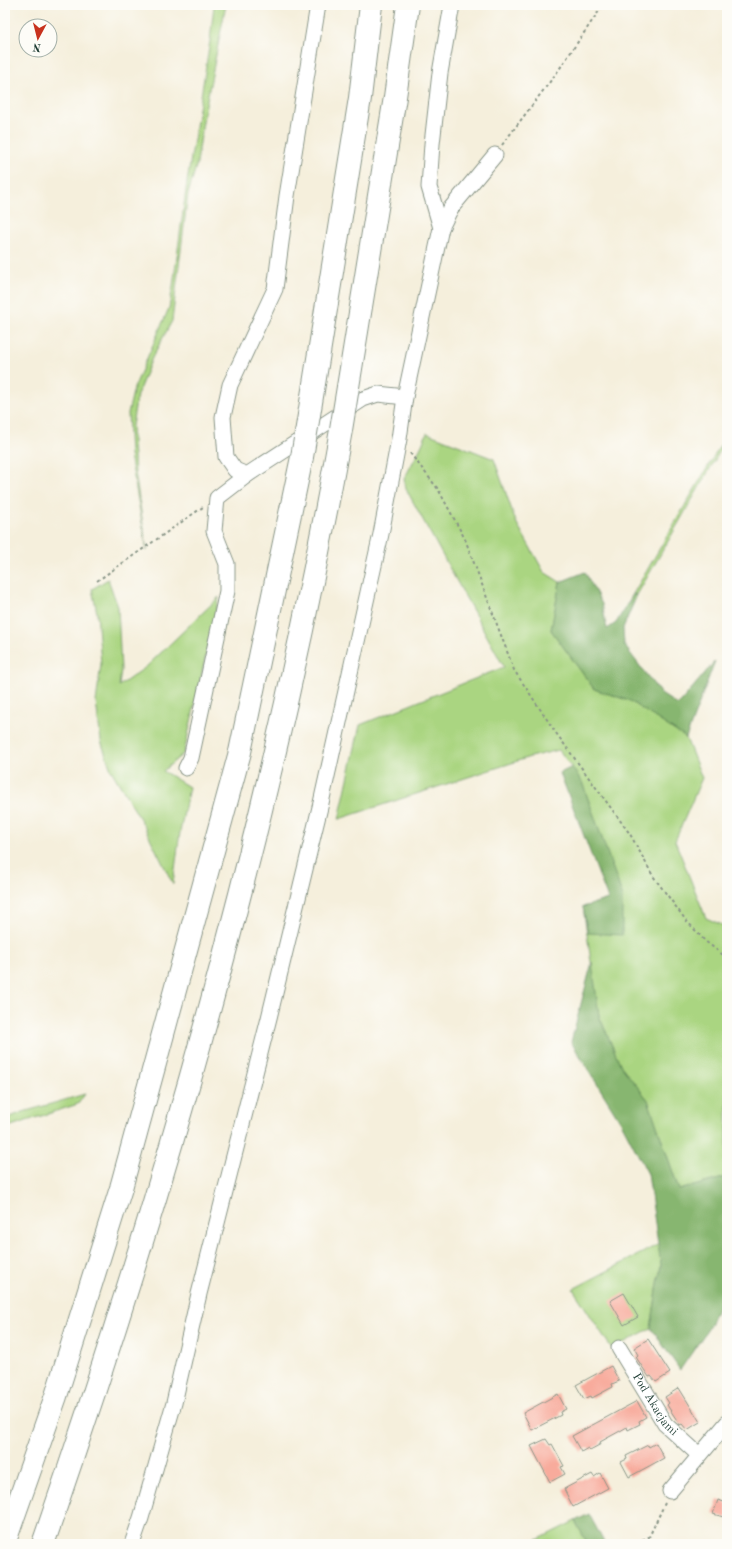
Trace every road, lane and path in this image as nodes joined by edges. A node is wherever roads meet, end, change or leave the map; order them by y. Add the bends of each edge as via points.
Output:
1 (318, 5) edge
2 (371, 5) edge
3 (408, 5) edge
4 (452, 5) edge
5 (603, 5) edge
6 (495, 154) joint
7 (441, 228) junction
8 (405, 397) junction
9 (399, 439) junction
10 (247, 475) junction
11 (217, 498) junction
12 (97, 581) dead end
13 (186, 768) dead end
14 (727, 958) edge
15 (619, 1348) dead end
16 (727, 1423) edge
17 (699, 1455) junction
18 (670, 1491) joint
19 (5, 1541) edge
20 (43, 1544) edge
21 (132, 1544) edge
22 (631, 1544) edge

1 - 10 street via 275,288 230,385 223,417 226,457 235,470
2 - 19 highway, bridge via 360,98 302,457 240,752 123,1180 56,1396
3 - 20 highway, bridge via 341,430 322,536 276,754 200,1047 92,1404
4 - 7 street via 440,73 429,188
5 - 6 path via 558,71
6 - 7 street via 451,208
7 - 8 street
8 - 9 street
8 - 10 street via 378,394 363,399
9 - 14 path via 438,489 465,539 514,670 556,733 630,834 653,876 685,919 705,941
9 - 21 street via 381,534 303,880 174,1403
10 - 11 street
11 - 12 path
11 - 13 street via 214,531 227,564 227,591 191,758
15 - 17 street, Pod Akacjami via 665,1424
16 - 17 street
17 - 18 street
18 - 22 path via 649,1537

